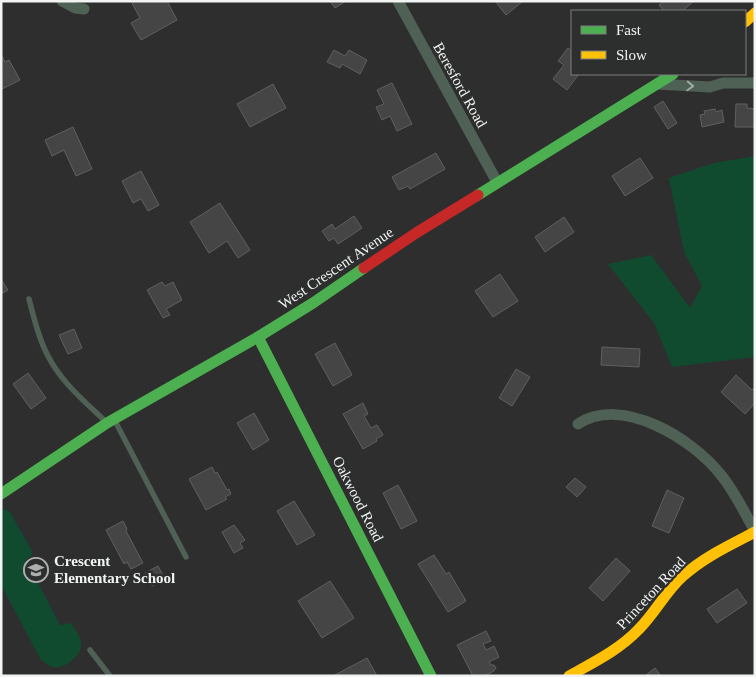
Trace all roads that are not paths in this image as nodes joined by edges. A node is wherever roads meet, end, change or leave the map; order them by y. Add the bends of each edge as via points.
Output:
1 (62, 1) edge
2 (398, 1) edge
3 (84, 9) dead end
4 (671, 75) edge
5 (755, 83) edge
6 (657, 84) junction
7 (497, 182) junction
8 (29, 299) dead end
9 (258, 337) junction
10 (111, 421) junction
11 (578, 424) dead end
12 (1, 494) edge
13 (755, 531) edge
14 (186, 557) dead end
15 (90, 650) dead end
16 (110, 676) edge
17 (431, 676) edge
18 (569, 676) edge

1 - 3 street
2 - 7 street, Beresford Road
4 - 6 main road, West Crescent Avenue
6 -> 5 street via 710,87 723,83
6 - 7 main road, West Crescent Avenue
7 - 9 main road, West Crescent Avenue
8 - 10 lane via 47,355 55,367 77,394
9 - 10 main road, West Crescent Avenue
9 - 17 main road, Oakwood Road
10 - 12 main road, West Crescent Avenue
10 - 14 lane
11 - 13 street via 595,415 621,415 657,426 685,442 721,474
13 - 18 main road, Princeton Road via 701,562 682,577 624,644
15 - 16 lane

